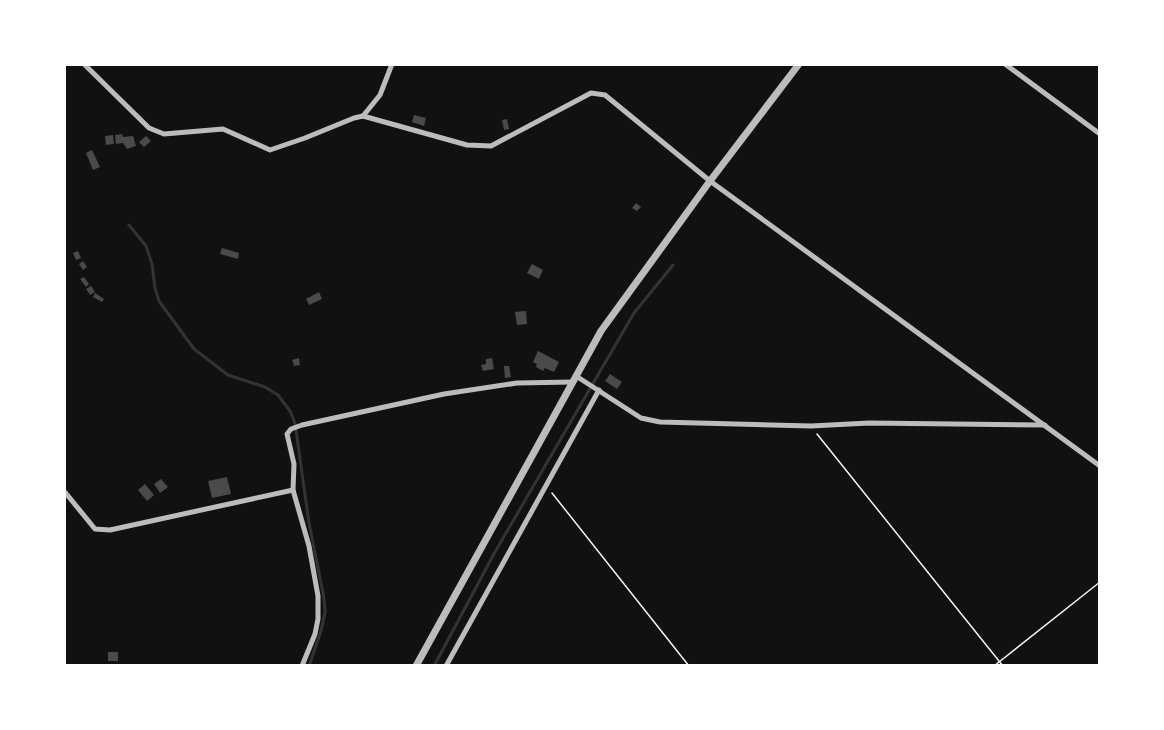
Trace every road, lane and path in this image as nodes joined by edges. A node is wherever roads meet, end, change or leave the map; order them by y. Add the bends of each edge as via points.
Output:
1 (84, 64) edge
2 (392, 64) edge
3 (799, 64) edge
4 (1005, 64) edge
5 (363, 116) junction
6 (1100, 134) edge
7 (710, 181) junction
8 (577, 379) junction
9 (597, 388) junction
10 (1046, 425) junction
11 (811, 426) junction
12 (1100, 466) edge
13 (547, 487) junction
14 (293, 489) junction
15 (64, 491) edge
16 (1100, 582) edge
17 (999, 661) junction
18 (302, 666) edge
19 (416, 666) edge
20 (446, 666) edge
21 (689, 666) edge
22 (994, 666) edge
23 (1002, 666) edge

1 - 5 street via 149,128 164,134 223,129 270,150
2 - 5 street via 380,95
3 - 7 street
4 - 6 street
5 - 7 street via 467,145 491,146 591,93 605,95
7 - 8 street via 601,332
7 - 10 street
8 - 9 street
8 - 14 street via 444,394 291,429 287,434 294,464
8 - 19 street
9 - 11 street via 641,418 660,422
9 - 13 street
10 - 11 street
10 - 12 street
11 - 17 path
13 - 20 street
13 - 21 path
14 - 15 street via 110,530 94,529
14 - 18 street via 318,596 315,634
16 - 17 path
17 - 22 path
17 - 23 path

